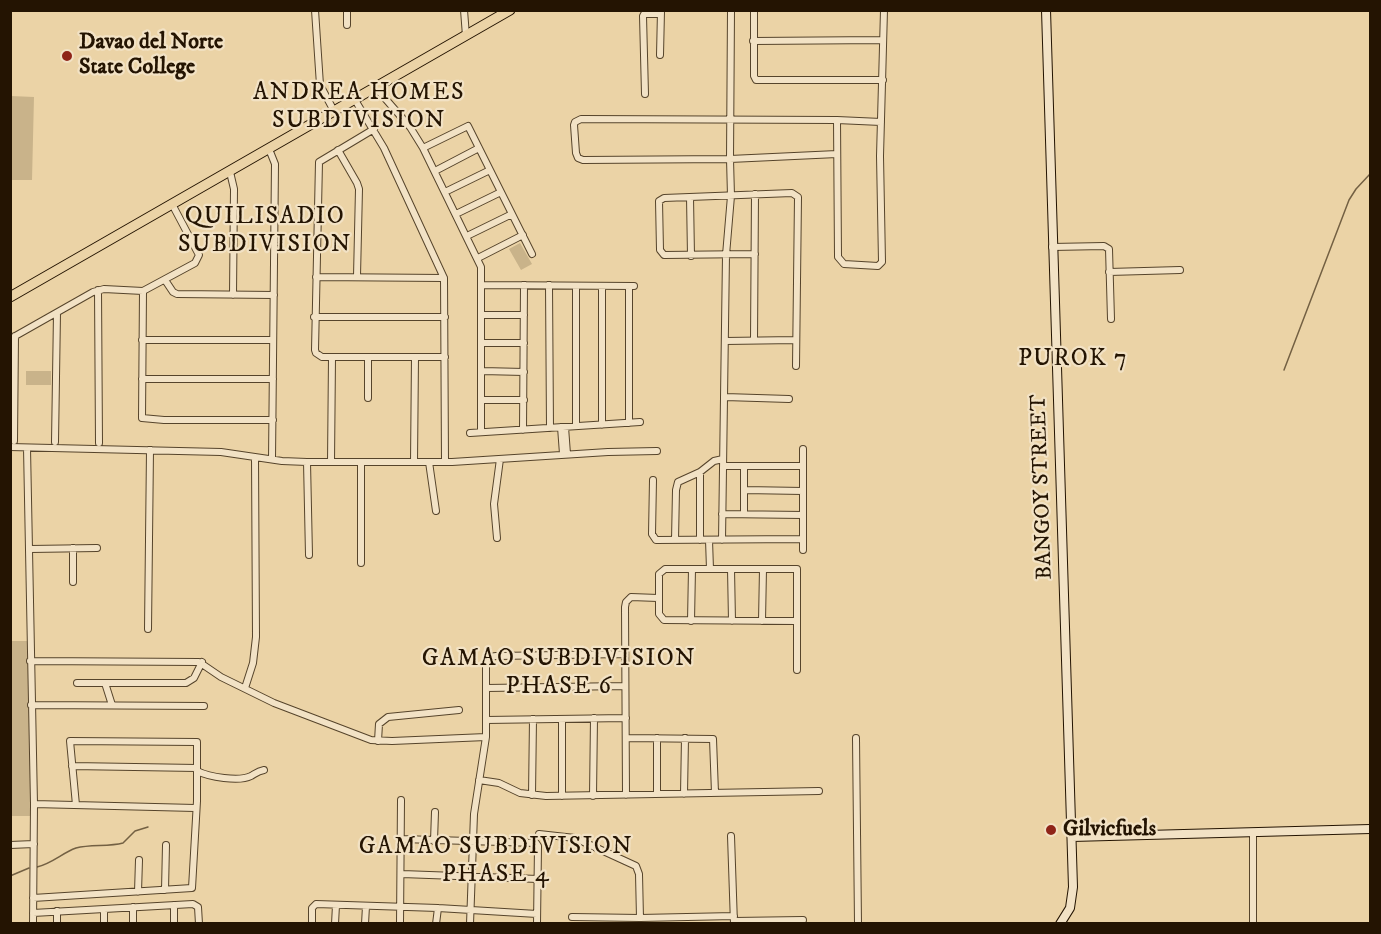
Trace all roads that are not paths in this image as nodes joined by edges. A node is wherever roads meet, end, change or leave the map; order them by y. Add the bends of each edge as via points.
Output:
1 (315, 10) edge
2 (347, 10) edge
3 (464, 10) edge
4 (510, 10) edge
5 (731, 10) edge
6 (754, 10) edge
7 (884, 10) edge
8 (1046, 10) edge
9 (661, 12) edge
10 (348, 25) dead end
11 (466, 36) junction
12 (883, 40) junction
13 (753, 41) junction
14 (660, 55) dead end
15 (883, 80) junction
16 (376, 88) junction
17 (645, 94) dead end
18 (355, 100) junction
19 (334, 111) junction
20 (730, 119) junction
21 (837, 120) junction
22 (881, 122) junction
23 (374, 129) junction
24 (423, 148) junction
25 (479, 148) junction
26 (269, 149) junction
27 (338, 150) junction
28 (837, 154) junction
29 (730, 159) junction
30 (490, 170) junction
31 (435, 171) junction
32 (230, 172) junction
33 (445, 192) junction
34 (501, 192) junction
35 (755, 195) junction
36 (731, 196) junction
37 (690, 197) junction
38 (172, 204) junction
39 (456, 214) junction
40 (512, 214) junction
41 (522, 235) junction
42 (467, 236) junction
43 (1052, 247) junction
44 (532, 254) dead end
45 (755, 254) junction
46 (726, 255) junction
47 (691, 256) junction
48 (478, 258) junction
49 (1180, 270) dead end
50 (1109, 272) junction
51 (357, 276) junction
52 (316, 277) junction
53 (444, 278) junction
54 (165, 280) junction
55 (482, 285) junction
56 (524, 285) junction
57 (549, 285) junction
58 (576, 286) junction
59 (602, 286) junction
60 (98, 290) junction
61 (143, 291) junction
62 (233, 295) junction
63 (274, 295) junction
64 (10, 297) edge
65 (57, 313) junction
66 (482, 315) junction
67 (524, 315) junction
68 (315, 317) junction
69 (445, 317) junction
70 (1111, 320) dead end
71 (13, 337) edge
72 (142, 340) junction
73 (273, 340) junction
74 (754, 340) junction
75 (796, 340) junction
76 (725, 341) junction
77 (482, 343) junction
78 (524, 343) junction
79 (368, 357) junction
80 (415, 357) junction
81 (445, 357) junction
82 (332, 358) junction
83 (796, 366) dead end
84 (482, 371) junction
85 (524, 372) junction
86 (142, 379) junction
87 (273, 379) junction
88 (725, 397) junction
89 (368, 398) dead end
90 (789, 399) dead end
91 (482, 400) junction
92 (524, 400) junction
93 (273, 420) junction
94 (640, 422) dead end
95 (629, 423) junction
96 (602, 424) junction
97 (576, 426) junction
98 (563, 427) junction
99 (550, 428) junction
100 (524, 429) junction
101 (482, 432) junction
102 (470, 433) dead end
103 (55, 442) dead end
104 (99, 442) dead end
105 (12, 444) edge
106 (27, 448) junction
107 (803, 449) dead end
108 (150, 450) junction
109 (657, 451) dead end
110 (565, 454) junction
111 (255, 456) junction
112 (272, 459) junction
113 (500, 459) junction
114 (307, 462) junction
115 (331, 462) junction
116 (361, 462) junction
117 (414, 462) junction
118 (429, 462) junction
119 (445, 462) junction
120 (723, 463) junction
121 (744, 466) junction
122 (803, 466) junction
123 (700, 472) junction
124 (653, 480) dead end
125 (744, 490) junction
126 (803, 491) junction
127 (436, 512) dead end
128 (722, 514) junction
129 (744, 514) junction
130 (803, 515) junction
131 (497, 538) dead end
132 (803, 539) junction
133 (675, 540) junction
134 (700, 540) junction
135 (709, 540) junction
136 (722, 540) junction
137 (73, 548) junction
138 (97, 548) dead end
139 (30, 549) junction
140 (803, 550) dead end
141 (309, 555) dead end
142 (361, 563) dead end
143 (692, 569) junction
144 (710, 569) junction
145 (731, 569) junction
146 (763, 569) junction
147 (73, 582) dead end
148 (658, 598) junction
149 (692, 621) junction
150 (732, 621) junction
151 (762, 621) junction
152 (796, 621) junction
153 (148, 629) dead end
154 (624, 654) junction
155 (30, 661) junction
156 (202, 663) junction
157 (797, 670) dead end
158 (77, 683) dead end
159 (105, 683) junction
160 (625, 686) junction
161 (245, 688) junction
162 (486, 688) junction
163 (31, 705) junction
164 (112, 705) junction
165 (204, 706) dead end
166 (459, 710) dead end
167 (562, 718) junction
168 (594, 718) junction
169 (626, 718) junction
170 (533, 719) junction
171 (486, 720) junction
172 (486, 737) junction
173 (627, 738) junction
174 (657, 738) junction
175 (685, 738) junction
176 (856, 738) dead end
177 (378, 741) junction
178 (72, 766) junction
179 (197, 770) junction
180 (264, 770) dead end
181 (479, 780) junction
182 (819, 791) dead end
183 (715, 793) junction
184 (657, 794) junction
185 (684, 794) junction
186 (532, 795) junction
187 (626, 795) junction
188 (562, 796) junction
189 (592, 796) junction
190 (401, 800) dead end
191 (34, 804) junction
192 (76, 805) junction
193 (195, 808) junction
194 (435, 812) dead end
195 (1371, 829) edge
196 (1253, 833) junction
197 (539, 834) dead end
198 (731, 836) dead end
199 (1072, 837) junction
200 (401, 839) junction
201 (434, 841) junction
202 (472, 841) junction
203 (34, 844) junction
204 (10, 845) edge
205 (166, 845) dead end
206 (140, 860) dead end
207 (402, 874) junction
208 (471, 876) junction
209 (538, 879) junction
210 (165, 890) junction
211 (138, 892) junction
212 (33, 898) junction
213 (174, 905) junction
214 (336, 905) junction
215 (366, 906) junction
216 (133, 907) junction
217 (400, 907) junction
218 (438, 908) junction
219 (104, 909) junction
220 (471, 911) junction
221 (57, 912) junction
222 (33, 913) junction
223 (537, 914) junction
224 (572, 917) dead end
225 (640, 918) junction
226 (734, 920) edge
227 (803, 920) dead end
228 (33, 924) edge
229 (57, 924) edge
230 (104, 924) edge
231 (133, 924) edge
232 (174, 924) edge
233 (199, 924) edge
234 (312, 924) edge
235 (335, 924) edge
236 (365, 924) edge
237 (400, 924) edge
238 (436, 924) edge
239 (470, 924) edge
240 (537, 924) edge
241 (858, 924) edge
242 (1060, 924) edge
243 (1253, 924) edge

1 - 19 street via 320,85
2 - 10 street
3 - 11 street
4 - 11 main road
5 - 20 street
6 - 13 street
7 - 12 street
8 - 43 main road, BANGOY STREET
9 - 14 street
9 - 17 street via 643,16
11 - 16 main road
12 - 13 street
12 - 15 street
13 - 15 street via 756,80
15 - 22 street
16 - 18 main road
16 - 24 street
18 - 19 main road
18 - 23 street
19 - 26 main road
20 - 21 street
20 - 29 street
20 - 29 street via 581,119 574,125 576,153 583,160
21 - 22 street
21 - 28 street
22 - 28 street via 880,265 844,264 837,257
23 - 27 street
23 - 53 street
24 - 25 street via 468,126
24 - 31 street
25 - 30 street
25 - 31 street
26 - 32 main road
26 - 63 street via 275,164
27 - 51 street via 359,189
27 - 52 street via 321,159 318,166
28 - 29 street
29 - 36 street
30 - 33 street
30 - 34 street
31 - 33 street
32 - 38 main road
32 - 62 street via 234,189
33 - 39 street
34 - 39 street
34 - 40 street
35 - 36 street
35 - 45 street
35 - 75 street via 792,193 798,197
36 - 37 street
36 - 46 street
37 - 47 street
37 - 47 street via 664,198 658,203 662,253
38 - 54 street via 199,258
38 - 64 main road
39 - 42 street
40 - 41 street
40 - 42 street
41 - 44 street
41 - 48 street
42 - 48 street
43 - 50 street via 1107,247
43 - 199 main road, BANGOY STREET
45 - 46 street
45 - 74 street
46 - 47 street
46 - 76 street
48 - 55 street
49 - 50 street
50 - 70 street
51 - 52 street
51 - 53 street
52 - 68 street
53 - 69 street
54 - 61 street
54 - 62 street via 175,293
55 - 56 street
55 - 66 street
56 - 57 street
56 - 67 street
57 - 58 street
57 - 99 street
58 - 59 street
58 - 97 street
59 - 95 street via 632,286
59 - 96 street
60 - 61 street
60 - 65 street
60 - 104 street
61 - 72 street
62 - 63 street
63 - 73 street
65 - 71 street
65 - 103 street
66 - 67 street
66 - 77 street
67 - 78 street
68 - 69 street
68 - 82 street via 316,353
69 - 81 street
71 - 105 street
72 - 73 street
72 - 86 street
73 - 87 street
74 - 75 street
74 - 76 street
75 - 83 street
76 - 88 street
77 - 78 street
77 - 84 street
78 - 85 street
79 - 80 street
79 - 82 street
79 - 89 street
80 - 81 street
80 - 117 street
81 - 119 street
82 - 115 street
84 - 85 street
84 - 91 street
85 - 92 street
86 - 87 street
86 - 93 street via 142,418
87 - 93 street
88 - 90 street
88 - 120 street
91 - 92 street
91 - 101 street
92 - 100 street
93 - 112 street
94 - 95 street
95 - 96 street
96 - 97 street
97 - 98 street
98 - 99 street
98 - 110 street
99 - 100 street
100 - 101 street
101 - 102 street
105 - 106 street
106 - 108 street
106 - 139 street
107 - 122 street
108 - 111 street
108 - 153 street
109 - 110 street
110 - 113 street
111 - 112 street
111 - 161 street via 256,637 254,663
112 - 114 street
113 - 119 street
113 - 131 street via 494,504
114 - 115 street
114 - 141 street
115 - 116 street
116 - 117 street
116 - 142 street
117 - 118 street
118 - 119 street
118 - 127 street
120 - 121 street
120 - 123 street via 714,461
120 - 128 street
121 - 122 street
121 - 125 street
122 - 126 street
123 - 133 street via 676,485
123 - 134 street
124 - 133 street via 652,537
125 - 126 street
125 - 129 street
126 - 130 street
128 - 129 street
128 - 136 street
129 - 130 street
130 - 132 street
132 - 136 street
132 - 140 street
133 - 134 street
134 - 135 street
135 - 136 street
135 - 144 street
137 - 138 street
137 - 139 street
137 - 147 street
139 - 155 street
143 - 144 street
143 - 148 street via 661,571
143 - 149 street
144 - 145 street
145 - 146 street
145 - 150 street
146 - 151 street
146 - 152 street via 796,568
148 - 149 street via 662,619
148 - 154 street via 628,599
149 - 150 street
150 - 151 street
151 - 152 street
152 - 157 street
154 - 160 street
154 - 162 street via 488,657
155 - 156 street
155 - 163 street
156 - 159 street via 189,682
156 - 161 street
158 - 159 street
159 - 164 street
160 - 162 street
160 - 169 street
161 - 177 street via 284,708
162 - 171 street
163 - 164 street
163 - 191 street
164 - 165 street
166 - 177 street via 388,717 379,724
167 - 168 street
167 - 170 street
167 - 188 street
168 - 169 street
168 - 189 street
169 - 173 street
170 - 171 street
170 - 186 street
171 - 172 street
172 - 177 street
172 - 181 street
173 - 174 street
173 - 187 street
174 - 175 street
174 - 184 street
175 - 183 street via 714,741
175 - 185 street
176 - 241 street
178 - 179 street
178 - 179 street via 70,741 197,742
178 - 192 street
179 - 180 street via 211,777 227,778 249,777
179 - 193 street
181 - 186 street
181 - 202 street
182 - 183 street
183 - 185 street
184 - 185 street
184 - 187 street
186 - 188 street
187 - 189 street
188 - 189 street
190 - 200 street
191 - 192 street
191 - 203 street
192 - 193 street
193 - 210 street via 192,888
194 - 201 street
195 - 196 main road
196 - 199 main road
196 - 243 street
197 - 225 street via 575,838 636,866
198 - 226 street
199 - 242 main road, BANGOY STREET via 1072,898
200 - 201 street
200 - 207 street
201 - 202 street
202 - 208 street
202 - 209 street via 536,843
203 - 204 street
203 - 212 street
205 - 210 street
206 - 211 street
207 - 208 street
207 - 217 street
208 - 209 street
208 - 220 street
209 - 223 street
210 - 211 street
211 - 212 street
212 - 222 street
213 - 216 street
213 - 232 street
213 - 233 street via 196,905
214 - 215 street
214 - 234 street via 312,906
214 - 235 street
215 - 217 street
215 - 236 street
216 - 219 street
216 - 231 street
217 - 218 street
217 - 237 street
218 - 220 street
218 - 238 street
219 - 221 street
219 - 230 street
220 - 223 street
220 - 239 street
221 - 222 street
221 - 229 street
222 - 228 street
223 - 240 street
224 - 225 street
225 - 226 street
226 - 227 street

